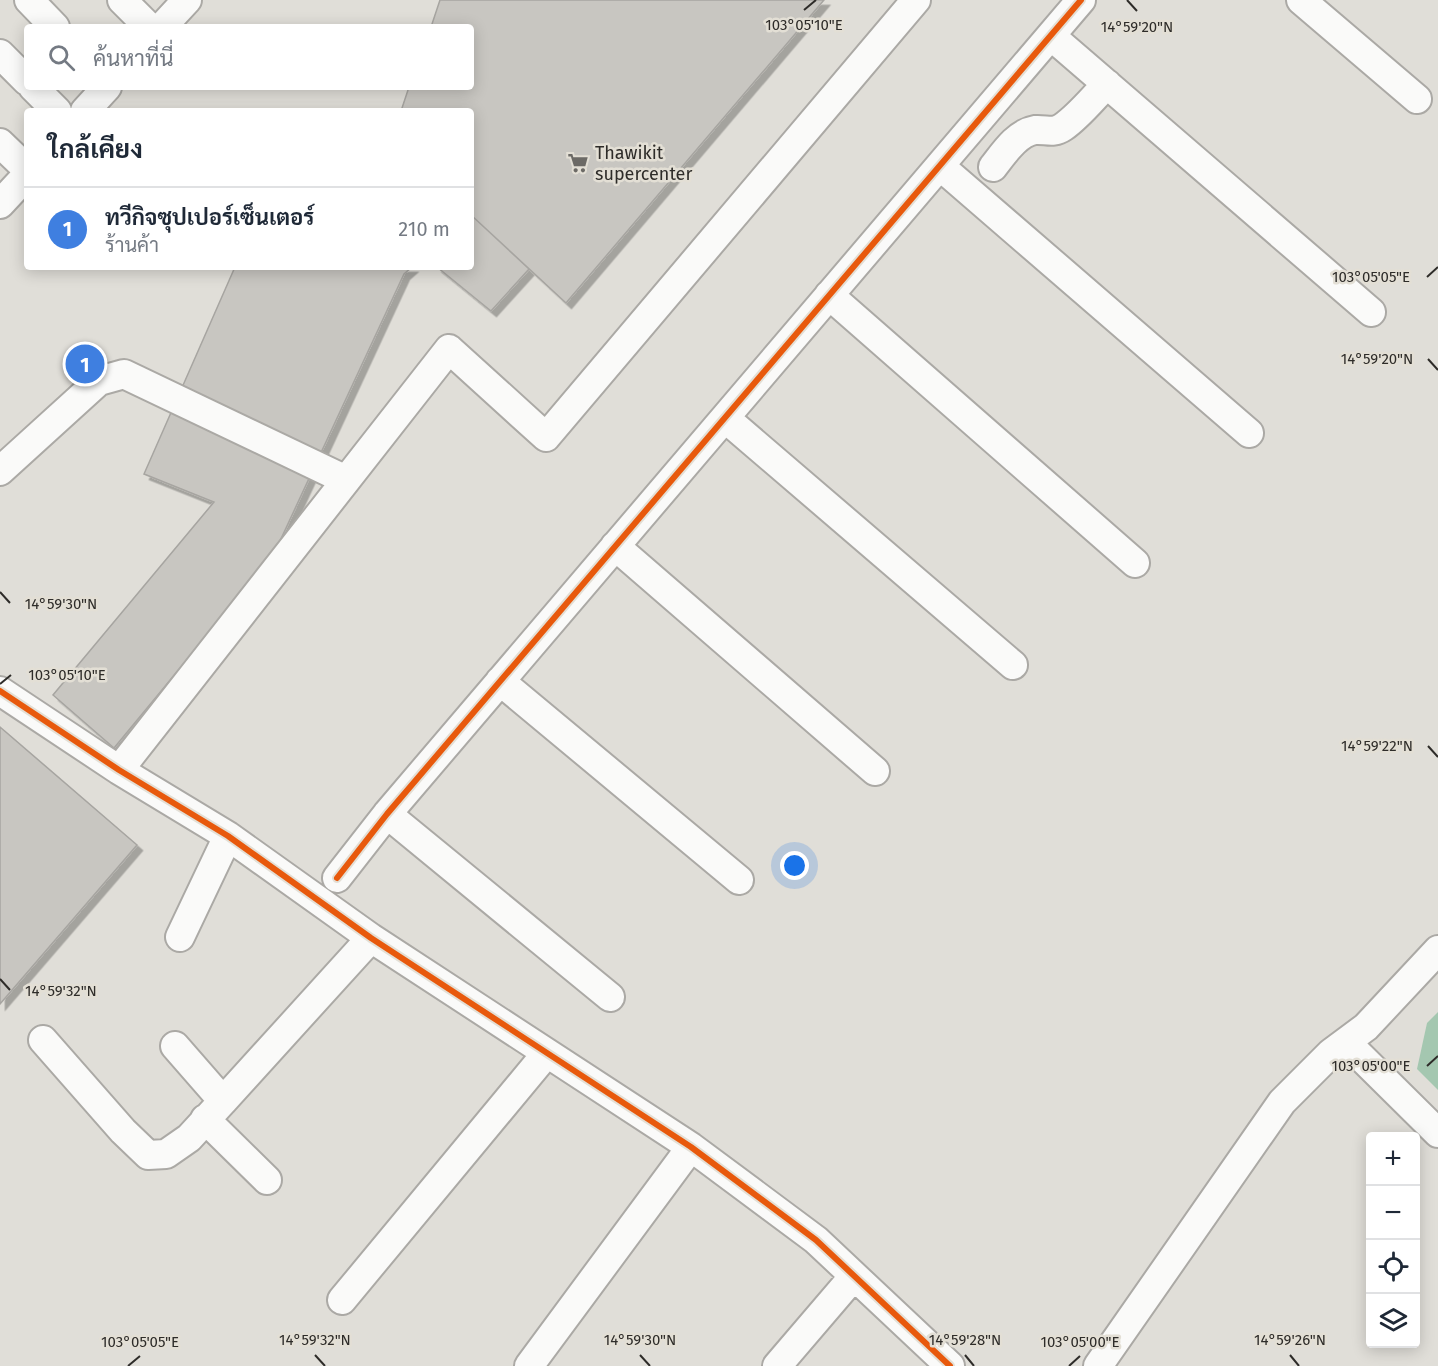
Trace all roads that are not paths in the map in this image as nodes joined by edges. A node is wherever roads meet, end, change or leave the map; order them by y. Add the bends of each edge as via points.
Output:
1 (29, 0) edge
2 (122, 0) edge
3 (187, 0) edge
4 (916, 0) edge
5 (1081, 0) edge
6 (1301, 0) edge
7 (52, 24) edge
8 (146, 24) edge
9 (165, 24) edge
10 (1051, 36) junction
11 (0, 54) edge
12 (24, 78) edge
13 (1107, 84) junction
14 (36, 90) edge
15 (104, 90) edge
16 (1417, 99) dead end
17 (54, 108) edge
18 (88, 108) edge
19 (0, 143) edge
20 (24, 166) edge
21 (940, 166) junction
22 (993, 167) dead end
23 (24, 178) edge
24 (0, 204) edge
25 (829, 296) junction
26 (1371, 312) dead end
27 (724, 418) junction
28 (1249, 433) dead end
29 (0, 471) edge
30 (346, 480) junction
31 (615, 546) junction
32 (1135, 563) dead end
33 (1013, 665) dead end
34 (500, 681) junction
35 (0, 691) edge
36 (118, 770) junction
37 (875, 771) dead end
38 (387, 814) junction
39 (228, 836) junction
40 (337, 878) dead end
41 (739, 879) dead end
42 (180, 937) dead end
43 (371, 938) junction
44 (1438, 950) edge
45 (610, 997) dead end
46 (43, 1040) dead end
47 (1346, 1042) junction
48 (175, 1046) dead end
49 (546, 1054) junction
50 (214, 1110) junction
51 (1438, 1133) edge
52 (691, 1147) junction
53 (267, 1180) dead end
54 (854, 1276) junction
55 (342, 1300) dead end
56 (530, 1366) edge
57 (777, 1366) edge
58 (950, 1366) edge
59 (1098, 1366) edge

1 - 7 street
2 - 8 street
3 - 9 street
4 - 30 street via 546,437 449,349
5 - 10 street
6 - 16 street
10 - 13 street
10 - 21 street
11 - 12 street
13 - 22 street via 1062,128 1026,133
13 - 26 street
14 - 17 street
15 - 18 street
19 - 20 street
21 - 25 street
21 - 28 street
23 - 24 street
25 - 27 street
25 - 32 street
27 - 31 street
27 - 33 street
29 - 30 street via 99,381 124,374
30 - 36 street
31 - 34 street
31 - 37 street
34 - 38 street
34 - 41 street
35 - 36 street
36 - 39 street
38 - 40 street
38 - 45 street
39 - 42 street
39 - 43 street
43 - 49 street
43 - 50 street
44 - 47 street via 1366,1028
46 - 50 street via 148,1155 166,1154 189,1138
47 - 51 street
47 - 59 street via 1282,1102
48 - 50 street
49 - 52 street
49 - 55 street
50 - 53 street
52 - 54 street via 816,1240
52 - 56 street
54 - 57 street
54 - 58 street

